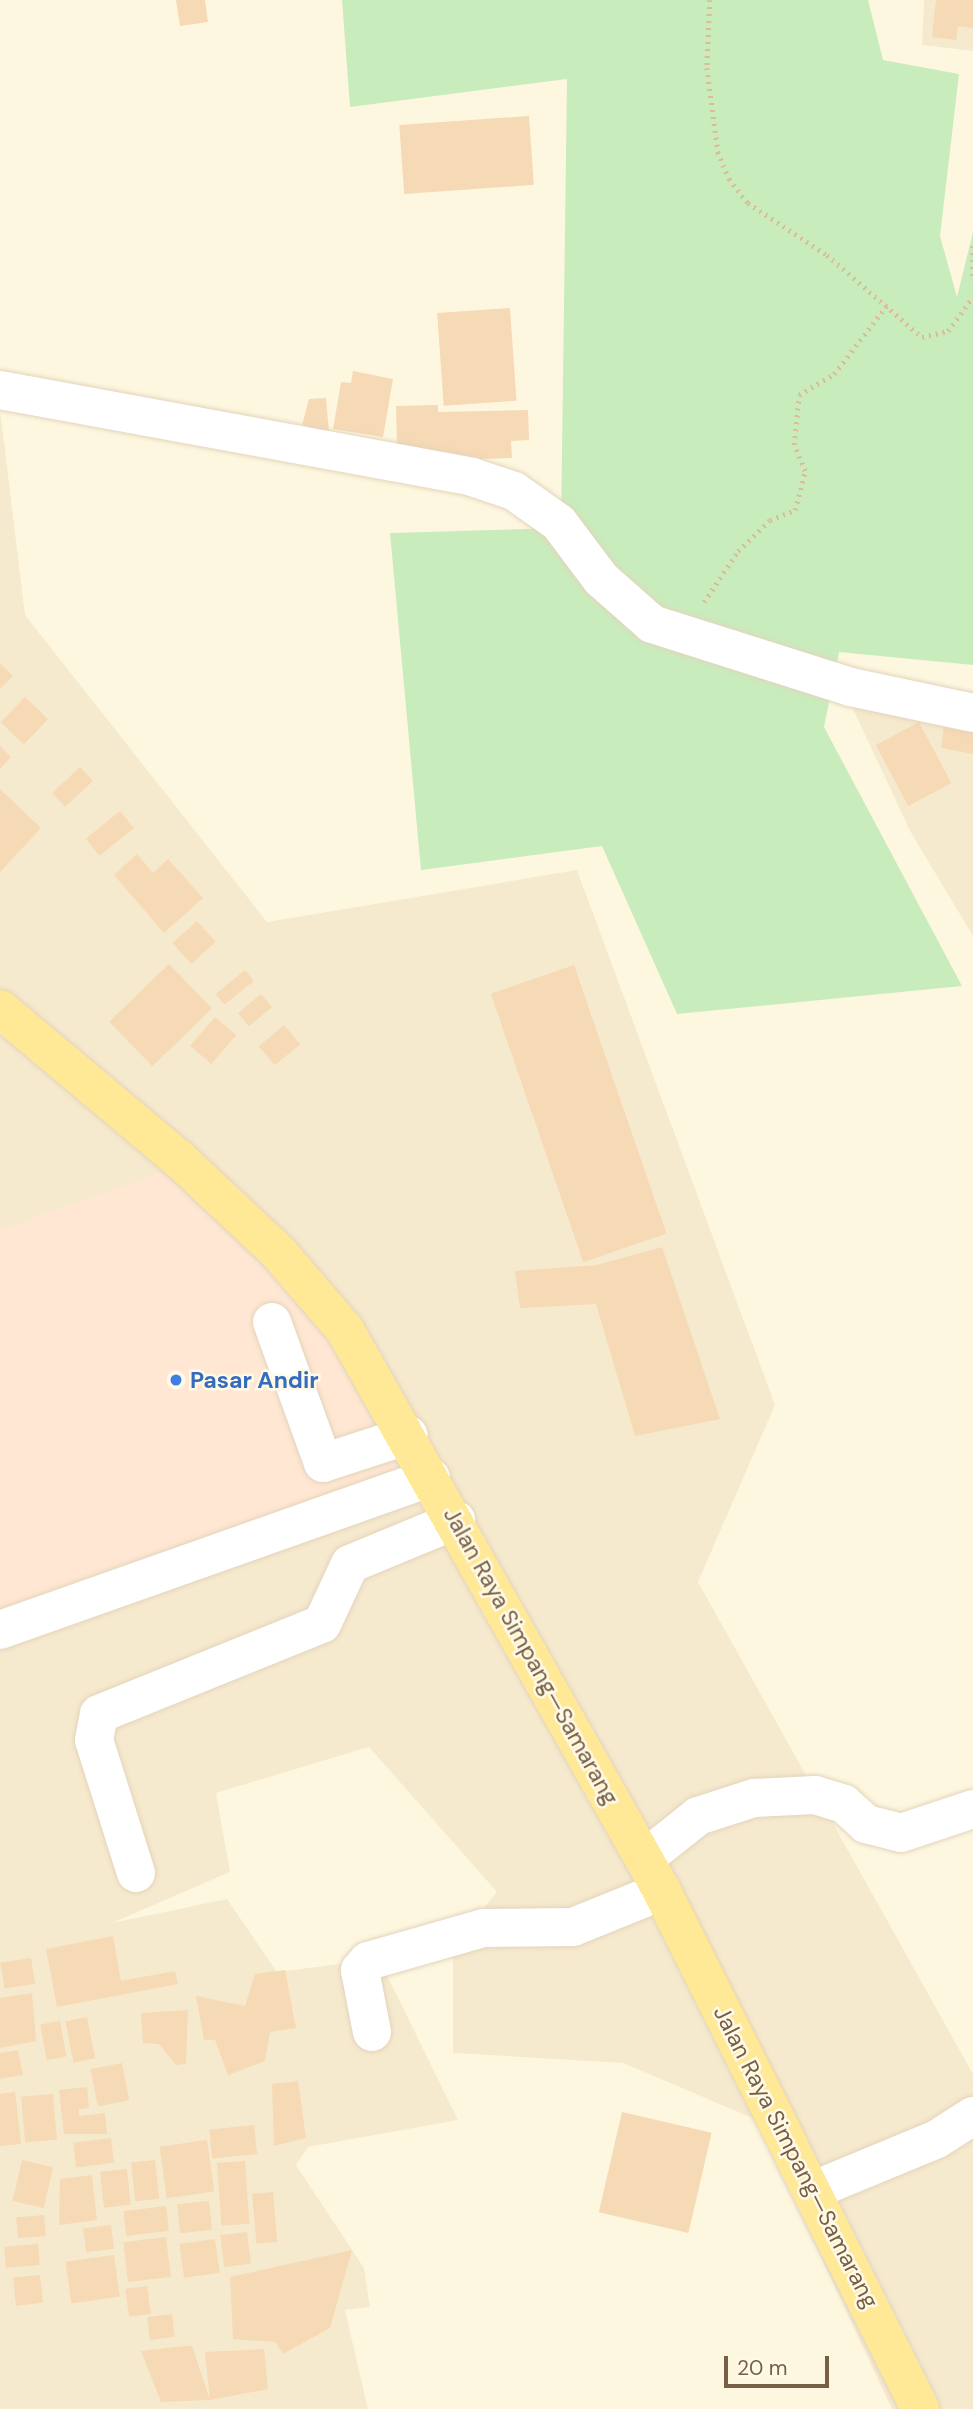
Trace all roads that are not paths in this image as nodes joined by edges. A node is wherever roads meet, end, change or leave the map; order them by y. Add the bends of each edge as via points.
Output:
1 (0, 390) edge
2 (973, 713) edge
3 (0, 1009) edge
4 (272, 1322) dead end
5 (409, 1435) junction
6 (431, 1477) junction
7 (456, 1520) junction
8 (0, 1630) edge
9 (973, 1809) edge
10 (136, 1872) dead end
11 (653, 1875) junction
12 (372, 2032) dead end
13 (973, 2116) edge
14 (814, 2190) junction
15 (920, 2409) edge

1 - 2 street via 351,450 514,491 559,523 632,609 683,636 851,687
3 - 5 main road, Jalan Raya Simpang—Samarang via 180,1159 279,1253 345,1331
4 - 5 street via 323,1463
5 - 6 main road, Jalan Raya Simpang—Samarang
6 - 7 main road, Jalan Raya Simpang—Samarang
6 - 8 street
7 - 10 street via 350,1564 322,1624 99,1714 94,1740
7 - 11 main road, Jalan Raya Simpang—Samarang
9 - 11 street via 901,1833 866,1824 844,1804 815,1795 754,1798 698,1816
11 - 12 street via 573,1927 484,1928 368,1961 360,1970
11 - 14 main road, Jalan Raya Simpang—Samarang
13 - 14 street via 937,2139
14 - 15 main road, Jalan Raya Simpang—Samarang

